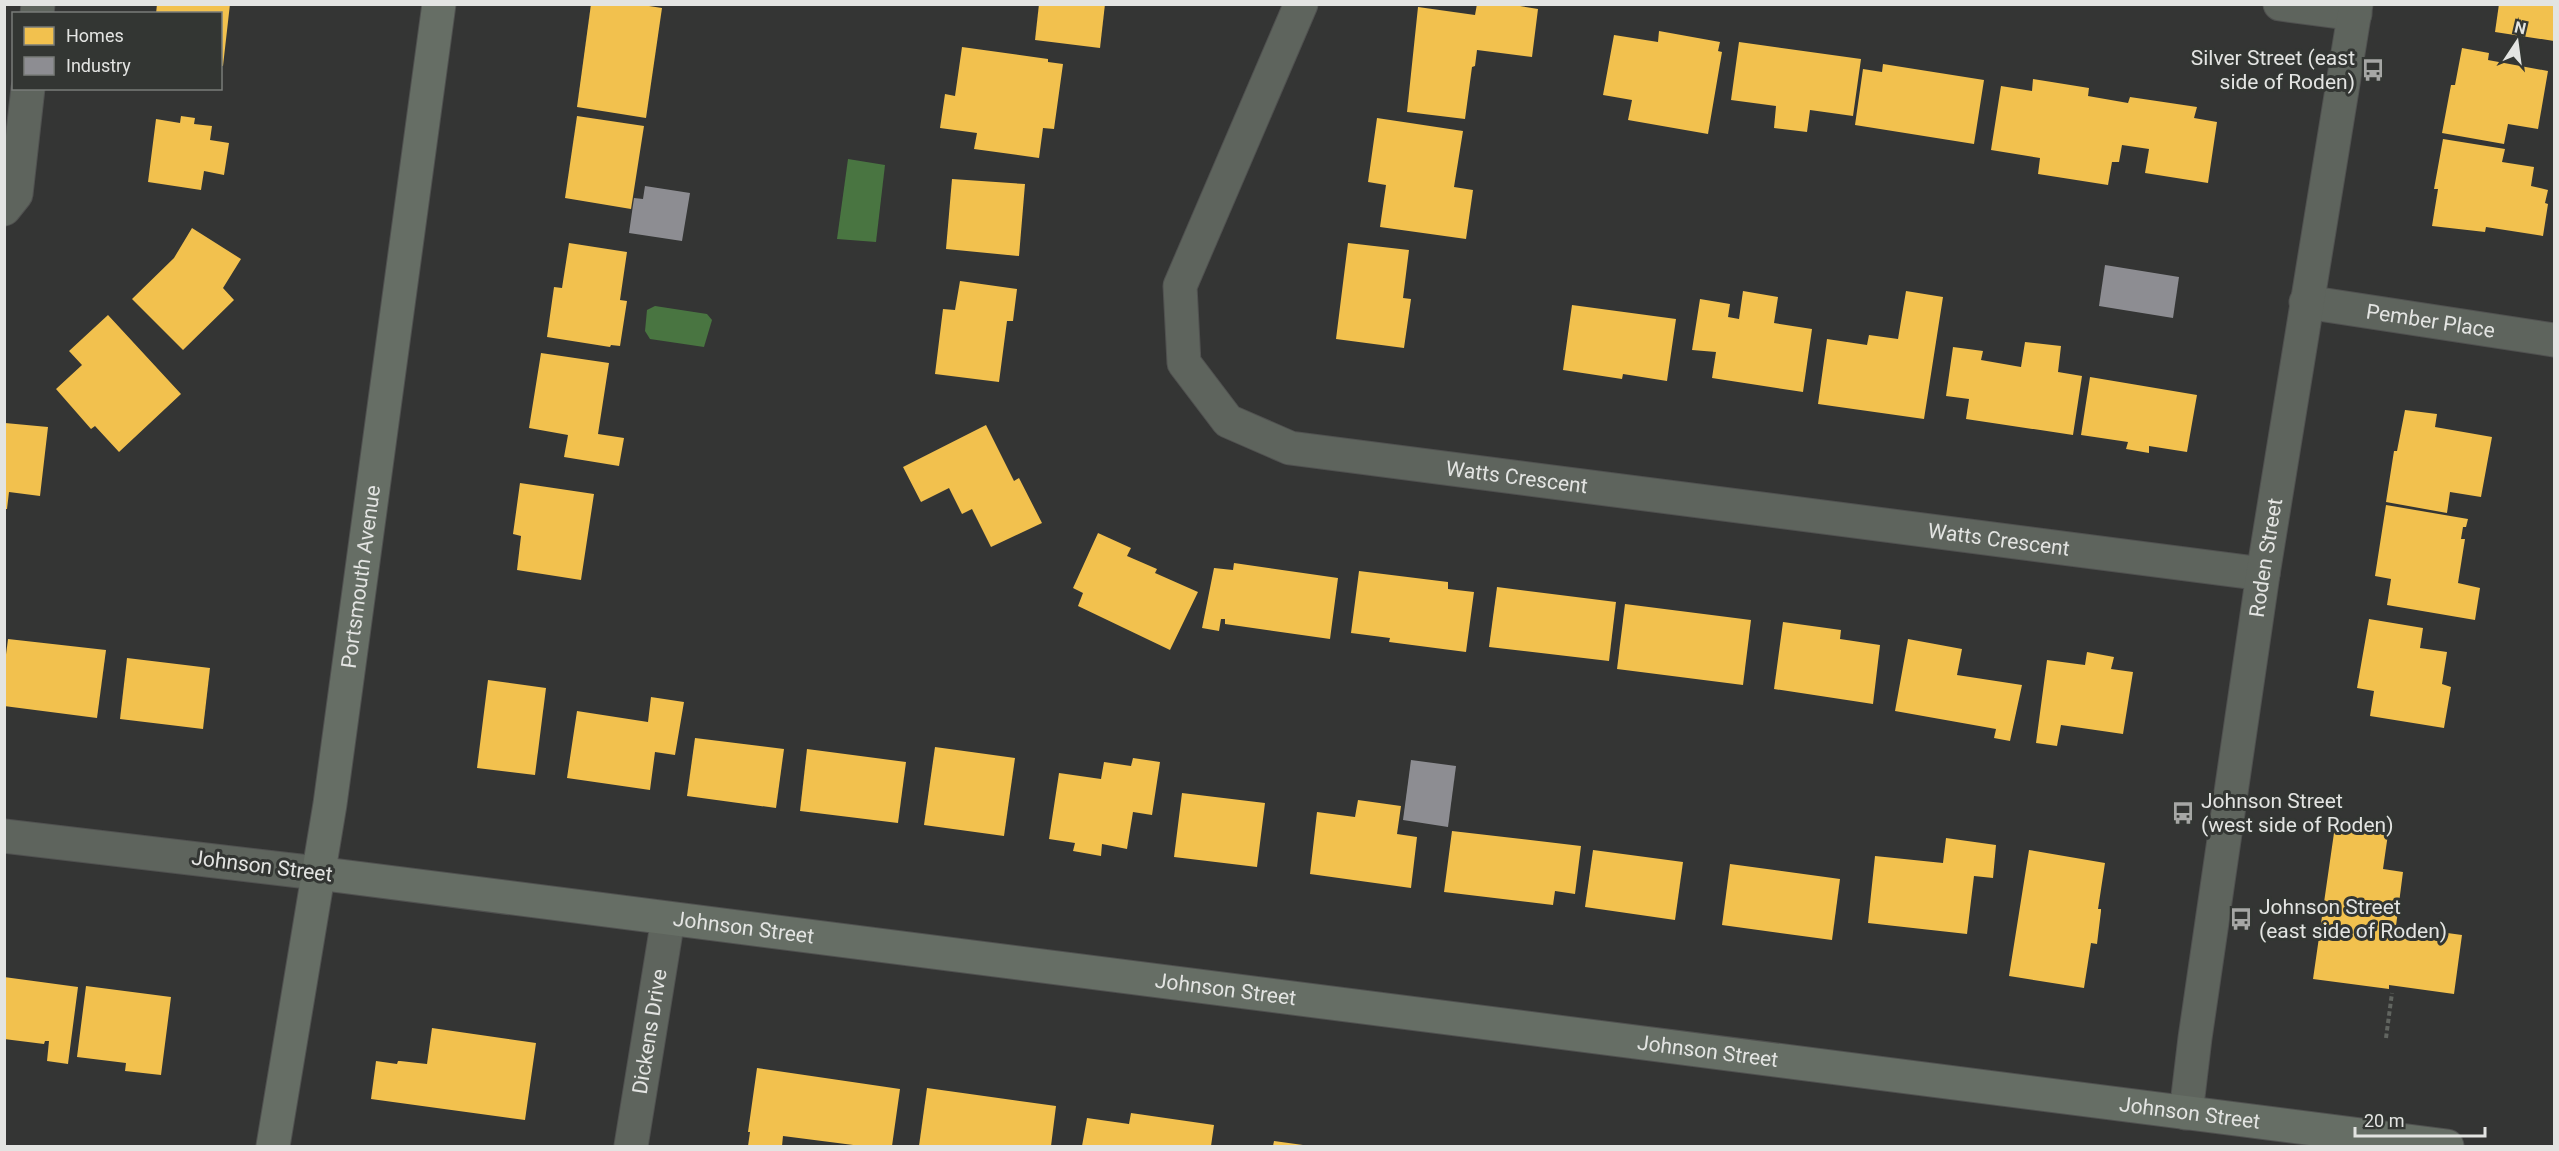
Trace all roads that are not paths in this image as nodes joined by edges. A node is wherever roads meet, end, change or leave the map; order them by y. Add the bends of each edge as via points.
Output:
1 (439, 4) edge
2 (1301, 4) edge
3 (2280, 4) edge
4 (2355, 9) edge
5 (28, 90) edge
6 (4, 209) edge
7 (2306, 303) junction
8 (2554, 340) edge
9 (2263, 573) junction
10 (4, 836) edge
11 (317, 873) junction
12 (668, 919) junction
13 (2186, 1113) junction
14 (273, 1146) edge
15 (631, 1146) edge
16 (2447, 1146) edge

1 - 11 main road, Portsmouth Avenue via 330,804
2 - 9 street, Watts Crescent via 1180,286 1184,363 1228,421 1290,448
3 - 4 street
4 - 7 street, Roden Street
5 - 6 street via 16,194
7 - 8 street, Pember Place
7 - 9 street, Roden Street
9 - 13 street, Roden Street
10 - 11 street, Johnson Street
11 - 12 main road, Johnson Street
11 - 14 main road, Portsmouth Avenue
12 - 13 main road, Johnson Street
12 - 15 street, Dickens Drive
13 - 16 main road, Johnson Street

